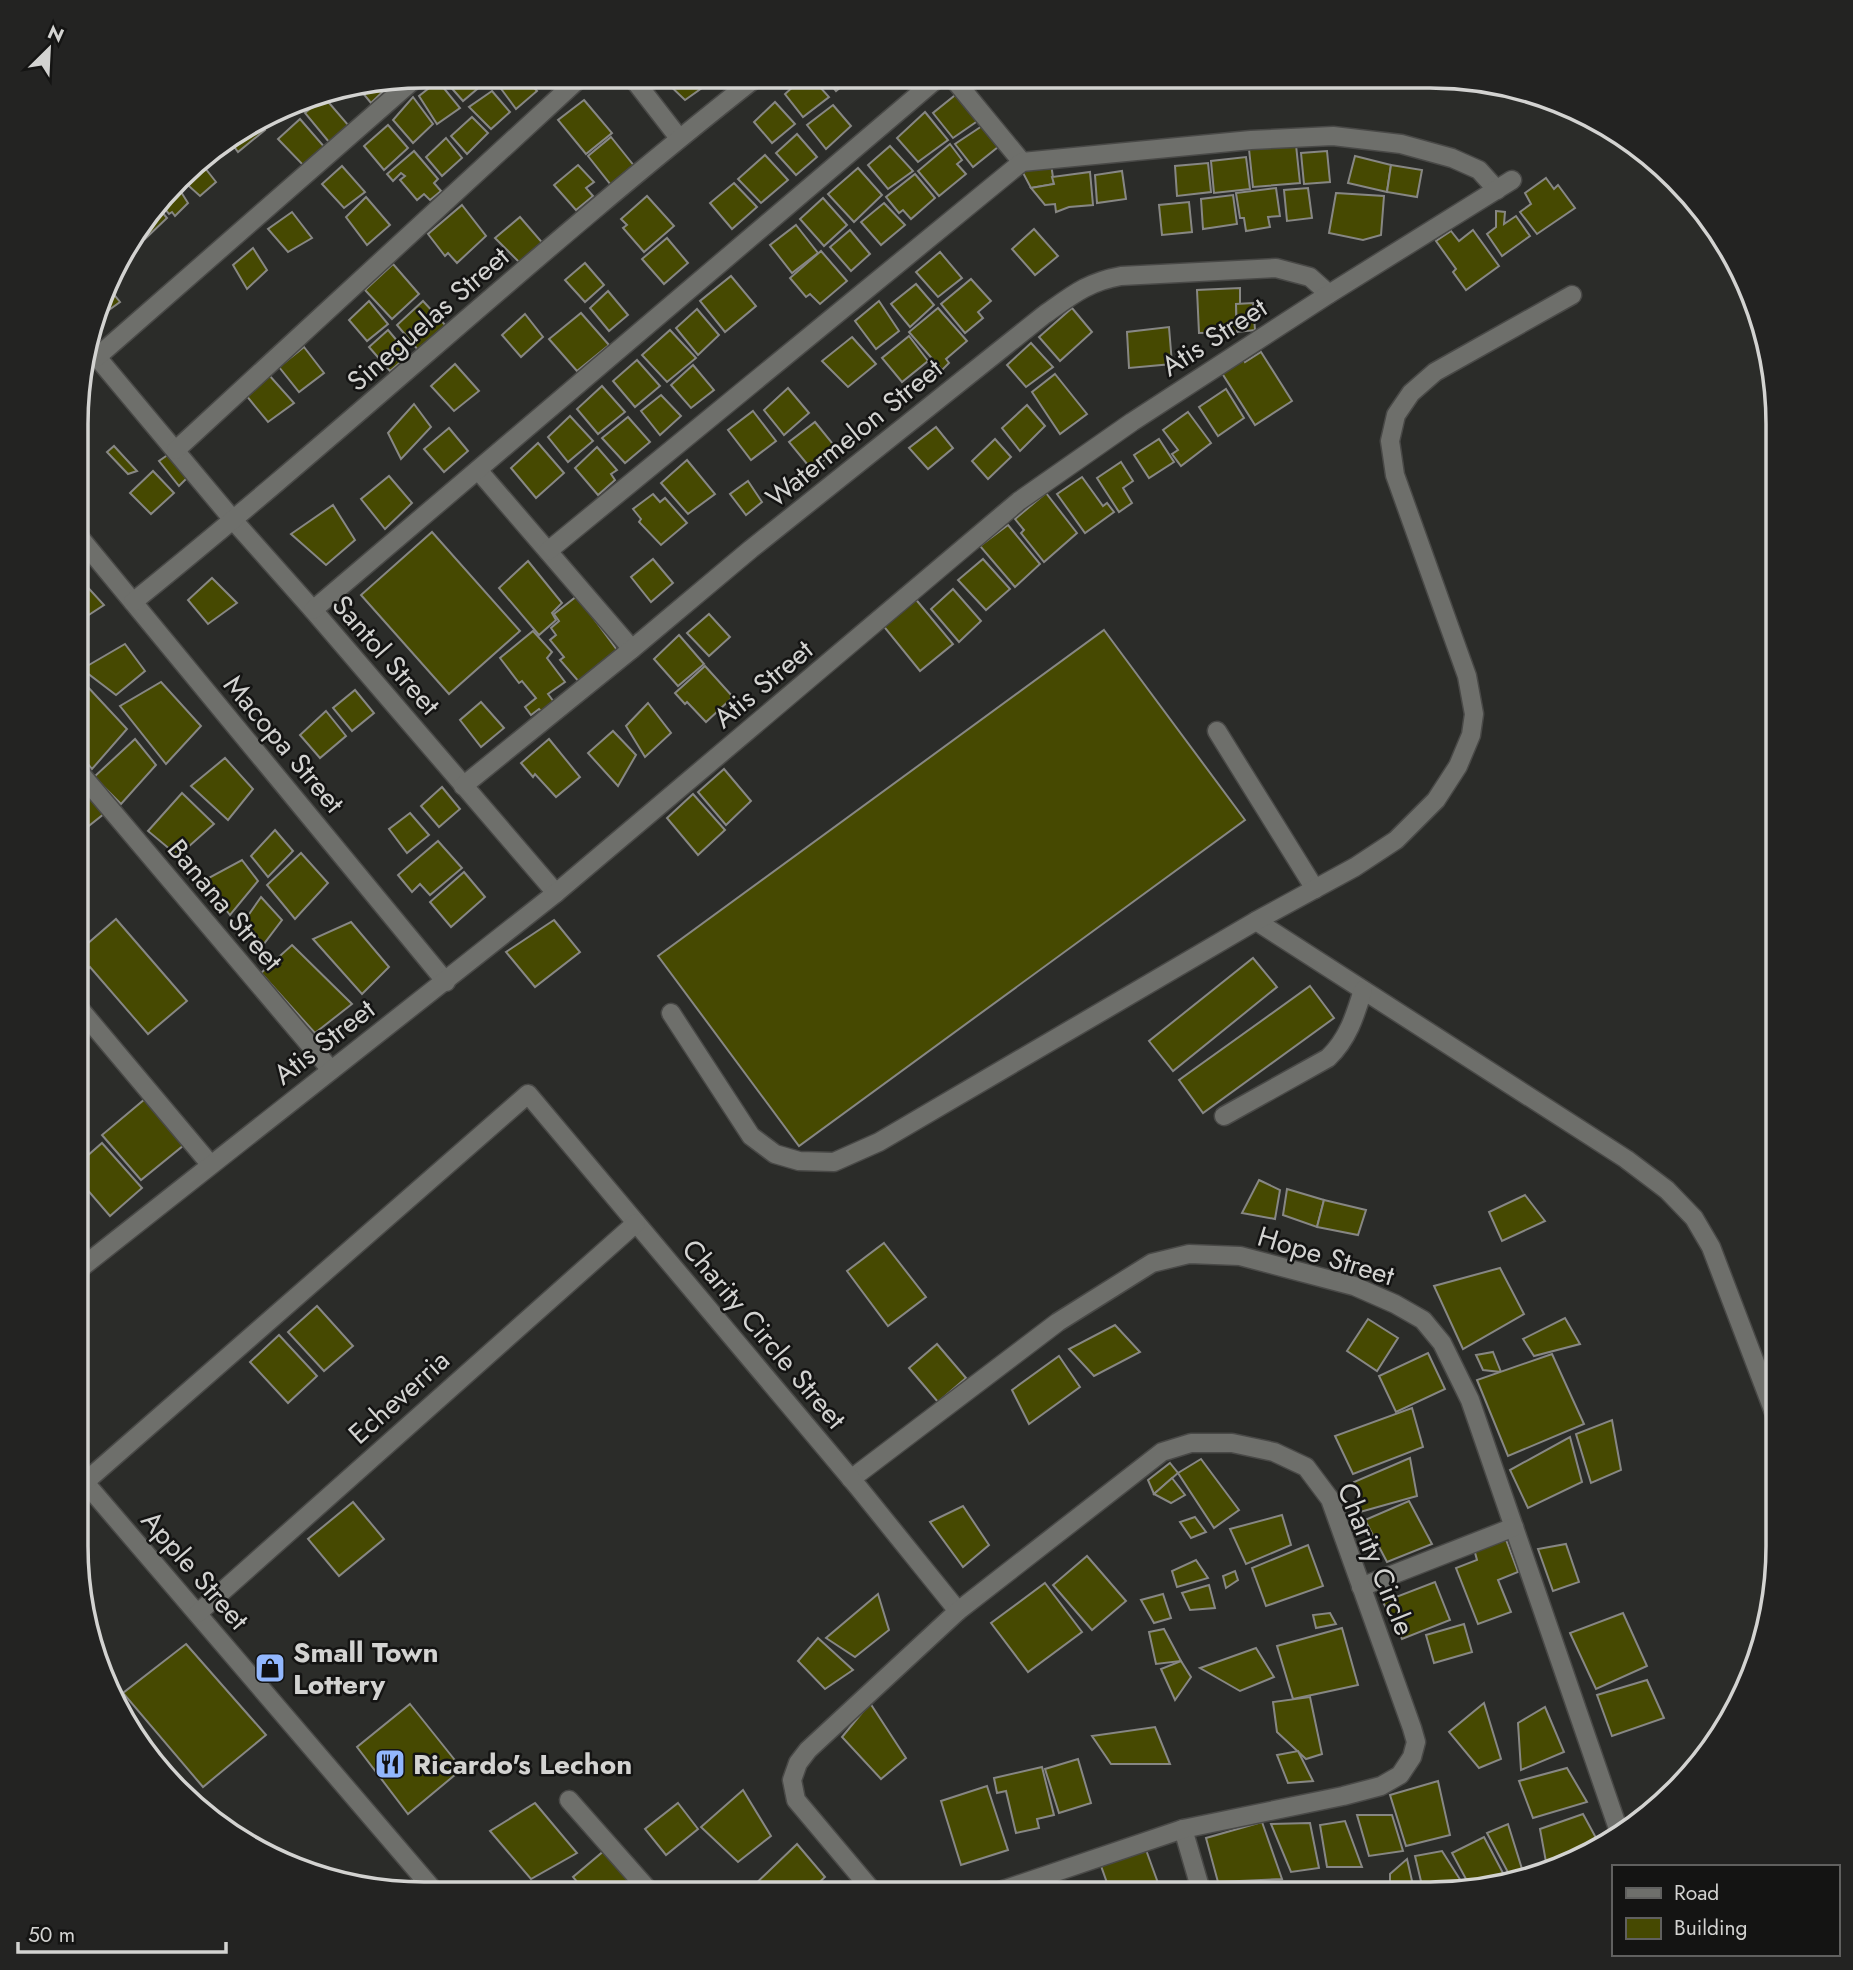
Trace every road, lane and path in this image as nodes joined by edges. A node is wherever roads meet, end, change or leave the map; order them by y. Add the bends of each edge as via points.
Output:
1 (404, 88) edge
2 (569, 88) edge
3 (640, 88) edge
4 (743, 88) edge
5 (926, 88) edge
6 (961, 88) edge
7 (679, 138) junction
8 (1022, 162) junction
9 (1329, 293) junction
10 (1572, 295) dead end
11 (96, 347) edge
12 (95, 354) edge
13 (176, 450) junction
14 (478, 470) junction
15 (234, 521) junction
16 (88, 547) edge
17 (548, 551) junction
18 (133, 602) junction
19 (313, 610) junction
20 (632, 649) junction
21 (1217, 731) dead end
22 (88, 782) edge
23 (463, 786) junction
24 (1315, 889) junction
25 (556, 893) junction
26 (1256, 921) junction
27 (446, 982) junction
28 (1363, 990) junction
29 (671, 1013) dead end
30 (88, 1019) edge
31 (331, 1070) junction
32 (1224, 1116) dead end
33 (210, 1164) junction
34 (636, 1223) junction
35 (88, 1262) edge
36 (1766, 1391) edge
37 (88, 1471) edge
38 (851, 1479) junction
39 (88, 1485) edge
40 (1514, 1527) junction
41 (1362, 1587) junction
42 (958, 1611) junction
43 (198, 1613) junction
44 (569, 1800) dead end
45 (1617, 1825) edge
46 (1183, 1829) junction
47 (427, 1882) edge
48 (641, 1882) edge
49 (865, 1882) edge
50 (1026, 1882) edge
51 (1198, 1882) edge

1 - 11 street
2 - 13 street
3 - 7 street
4 - 7 street, Sineguelas Street
5 - 14 street
6 - 8 street
7 - 15 street, Sineguelas Street
8 - 9 street, Atis Street via 1333,136 1401,144 1452,158 1505,185
8 - 17 street
9 - 20 street, Watermelon Street via 1310,277 1276,268 1129,275 1096,281 1033,324
9 - 25 street, Atis Street via 1019,502
10 - 24 street via 1435,372 1411,393 1396,415 1391,441 1395,475 1467,676 1474,713 1471,736 1436,800 1396,840
12 - 13 street, Santol Street
13 - 15 street, Santol Street
14 - 17 street
14 - 19 street
15 - 18 street, Sineguelas Street
15 - 19 street, Santol Street
16 - 18 street, Macopa Street
17 - 20 street
18 - 27 street, Macopa Street
19 - 23 street, Santol Street
20 - 23 street, Watermelon Street
21 - 24 street
22 - 31 street, Banana Street
23 - 25 street, Santol Street
24 - 26 street
25 - 27 street, Atis Street
26 - 28 street
26 - 29 street via 879,1142 834,1162 799,1161 775,1154 751,1136
27 - 31 street, Atis Street
28 - 32 street via 1350,1030 1328,1058
28 - 36 street via 1626,1159 1676,1200 1694,1218 1711,1247
30 - 33 street
31 - 33 street, Atis Street
33 - 35 street, Atis Street
34 - 37 street, Charity Circle Street via 528,1094
34 - 38 street, Charity Circle Street
34 - 43 street, Echeverria
38 - 40 street, Hope Street via 1058,1322 1152,1264 1189,1254 1240,1256 1354,1286 1423,1320 1442,1343 1470,1399
38 - 42 street, Charity Circle Street
39 - 43 street, Apple Street
40 - 41 street
40 - 45 street, Hope Street
41 - 42 street, Charity Circle via 1330,1499 1306,1467 1274,1452 1232,1443 1191,1443 1162,1452
41 - 46 street, Charity Circle via 1416,1742 1401,1775 1381,1786 1343,1796
42 - 49 street, Charity Circle via 808,1750 792,1780 796,1800
43 - 47 street, Apple Street
44 - 48 street
46 - 50 street, Charity Circle
46 - 51 street

